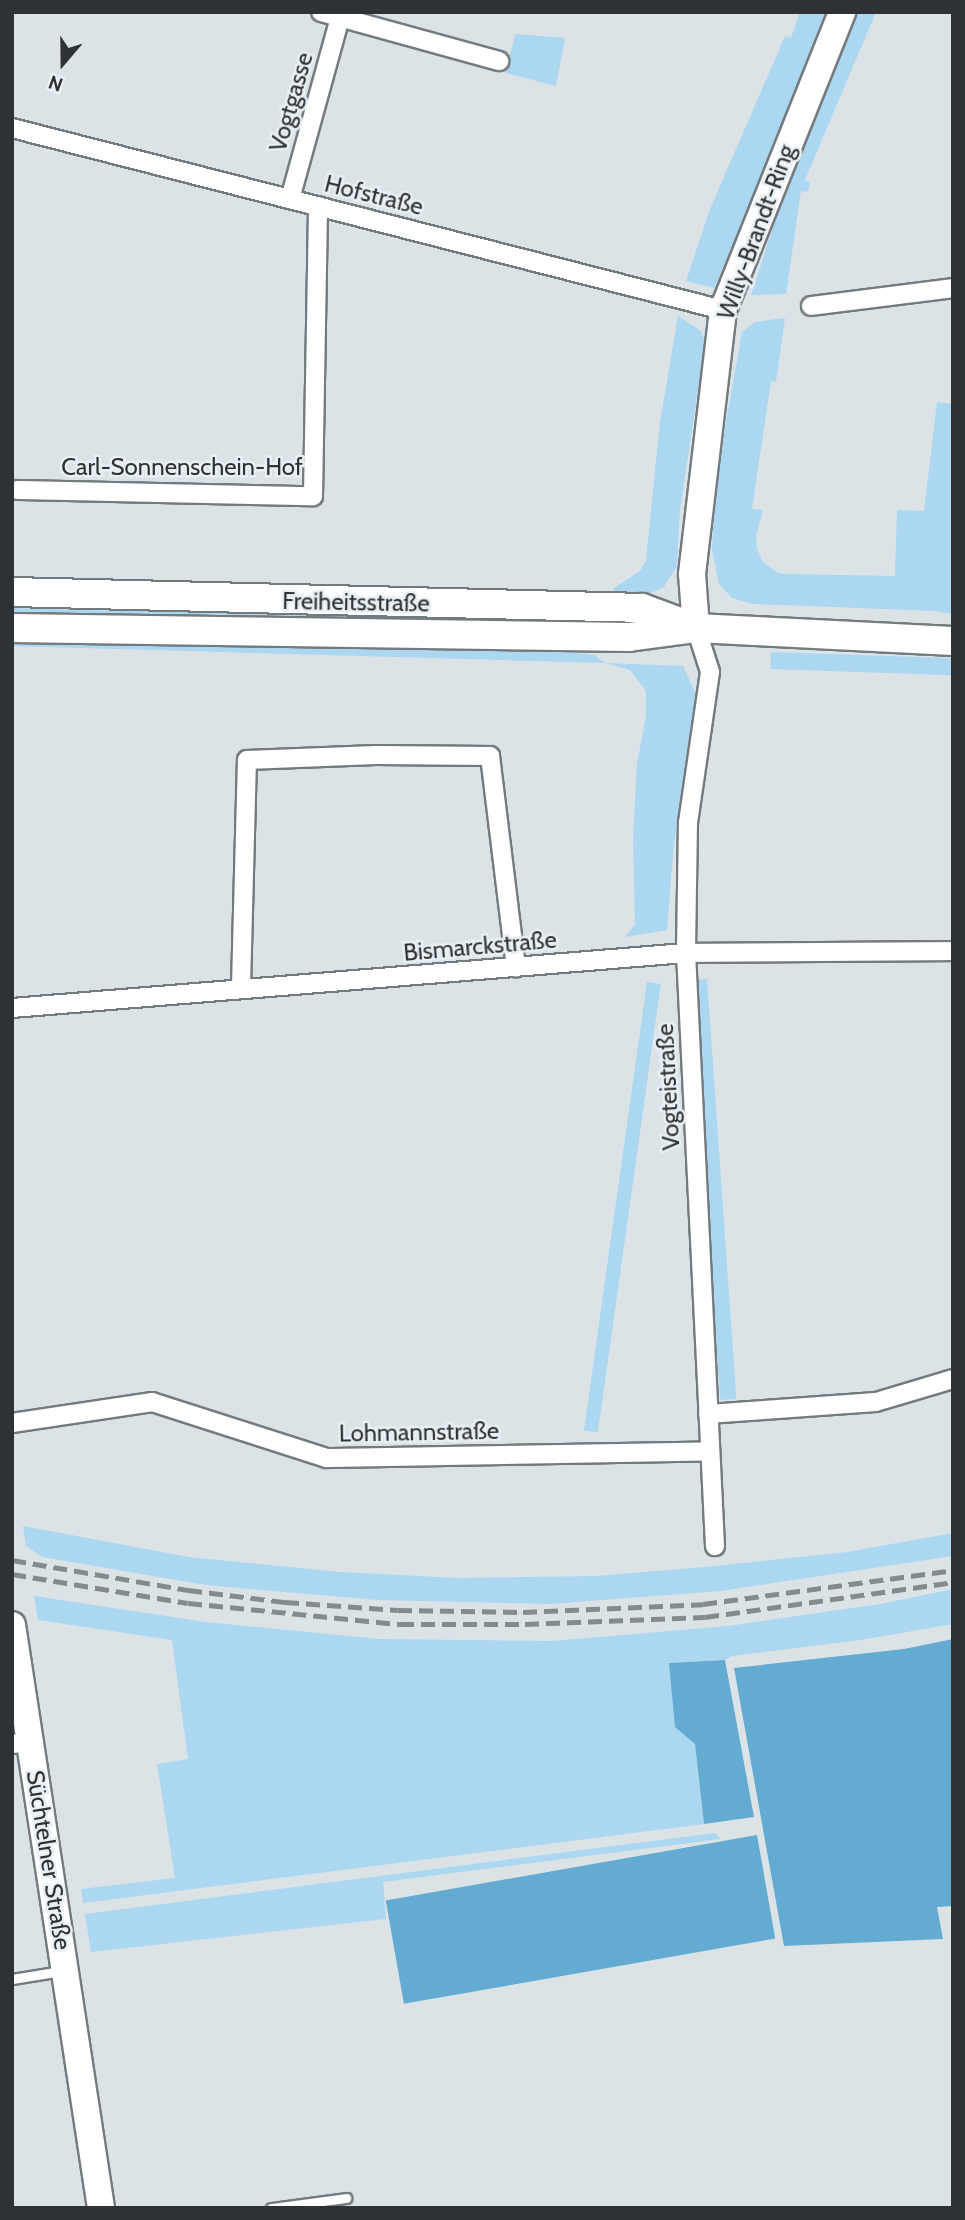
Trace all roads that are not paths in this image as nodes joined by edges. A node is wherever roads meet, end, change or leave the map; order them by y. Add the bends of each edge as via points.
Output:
1 (321, 12) edge
2 (842, 12) edge
3 (340, 18) junction
4 (499, 61) dead end
5 (12, 128) edge
6 (290, 199) junction
7 (318, 206) junction
8 (953, 288) edge
9 (811, 306) dead end
10 (723, 310) junction
11 (17, 490) dead end
12 (12, 592) edge
13 (12, 628) edge
14 (696, 628) junction
15 (953, 641) edge
16 (953, 951) edge
17 (686, 953) junction
18 (516, 967) junction
19 (241, 987) junction
20 (12, 1008) edge
21 (953, 1379) edge
22 (708, 1414) junction
23 (12, 1423) edge
24 (710, 1451) junction
25 (715, 1546) dead end
26 (12, 1625) edge
27 (21, 1743) edge
28 (66, 1970) junction
29 (12, 1979) edge
30 (346, 2198) dead end
31 (101, 2208) edge
32 (271, 2208) edge

1 - 3 street
2 - 10 main road, Willy-Brandt-Ring
3 - 4 street
3 - 6 street, Vogtgasse
5 - 6 street, Hofstraße
6 - 7 street, Hofstraße
7 - 10 street, Hofstraße
7 - 11 street, Carl-Sonnenschein-Hof via 313,496
8 - 9 street
10 - 14 main road, Willy-Brandt-Ring via 692,574
12 - 14 main road, Freiheitsstraße via 642,608
13 - 14 main road, Freiheitsstraße via 629,637
14 - 15 main road, Freiheitsstraße
14 - 17 street, Vogteistraße via 710,672 688,822
16 - 17 street, Bismarckstraße
17 - 18 street, Bismarckstraße
17 - 22 street, Vogteistraße
18 - 19 street, Bismarckstraße via 337,984
18 - 19 street via 490,756 247,760
19 - 20 street, Bismarckstraße
21 - 22 street via 876,1402
22 - 24 street, Vogteistraße
23 - 24 street, Lohmannstraße via 152,1402 326,1458
24 - 25 street, Vogteistraße
26 - 27 main road, Süchtelner Straße
27 - 28 main road, Süchtelner Straße
28 - 29 lane, Süchtelner Straße
28 - 31 main road, Süchtelner Straße
30 - 32 lane

